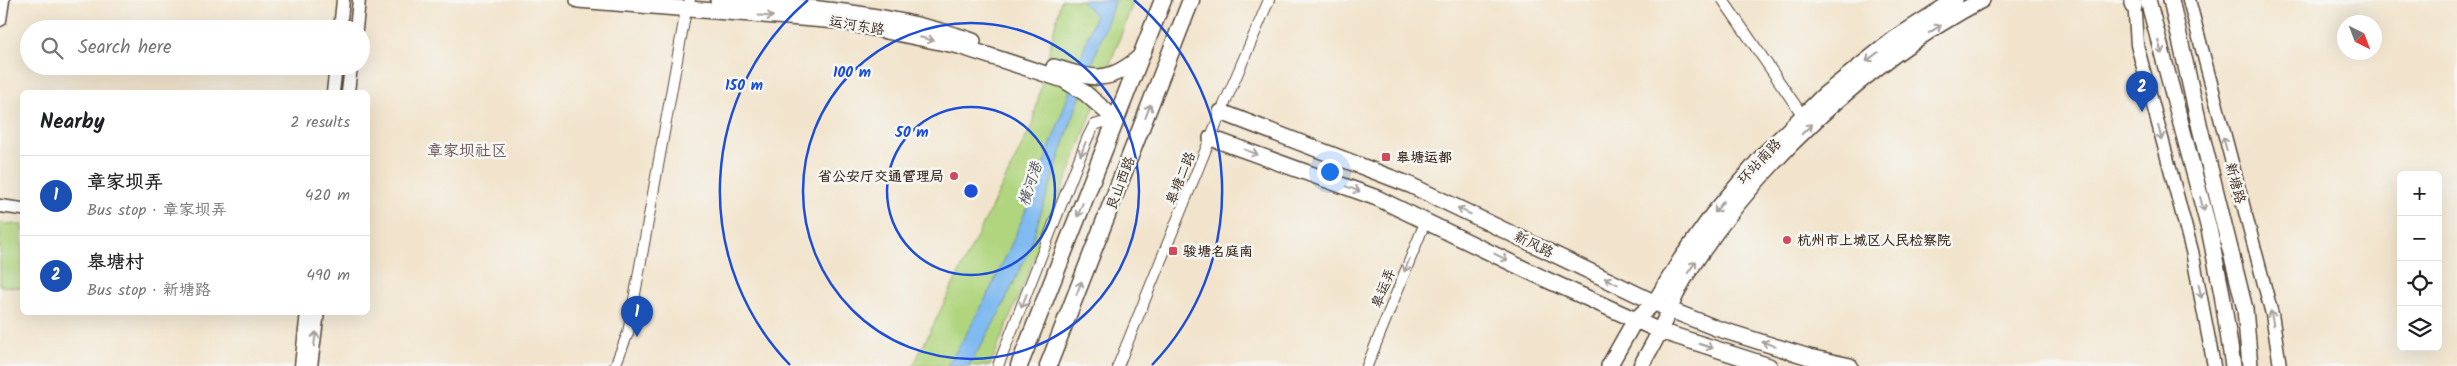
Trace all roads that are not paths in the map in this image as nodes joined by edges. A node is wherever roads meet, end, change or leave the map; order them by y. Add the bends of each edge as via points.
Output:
1 (3, 0) edge
2 (343, 0) edge
3 (359, 0) edge
4 (578, 0) edge
5 (718, 0) edge
6 (1164, 0) edge
7 (1191, 0) edge
8 (1269, 0) edge
9 (1723, 0) edge
10 (1955, 0) edge
11 (1982, 0) edge
12 (2171, 0) edge
13 (2189, 0) edge
14 (2137, 1) edge
15 (688, 5) edge
16 (0, 20) edge
17 (341, 20) edge
18 (357, 20) edge
19 (1141, 56) junction
20 (335, 75) edge
21 (350, 75) edge
22 (1067, 76) junction
23 (333, 90) edge
24 (348, 90) edge
25 (1221, 112) junction
26 (1803, 116) junction
27 (1115, 119) junction
28 (1211, 138) junction
29 (1300, 141) junction
30 (1291, 167) junction
31 (0, 206) edge
32 (20, 209) edge
33 (1426, 220) junction
34 (1662, 306) junction
35 (307, 315) edge
36 (318, 315) edge
37 (1635, 320) junction
38 (1660, 331) junction
39 (301, 366) edge
40 (311, 366) edge
41 (615, 366) edge
42 (998, 366) edge
43 (1019, 366) edge
44 (1048, 366) edge
45 (1118, 366) edge
46 (1367, 366) edge
47 (1609, 366) edge
48 (1642, 366) edge
49 (1769, 366) edge
50 (1850, 366) edge
51 (2214, 366) edge
52 (2233, 366) edge
53 (2250, 366) edge
54 (2280, 366) edge

1 - 16 street
2 - 17 street
3 - 18 street
4 - 15 main road, 运河东路
5 - 22 main road, 运河东路 via 865,13 922,24
6 - 19 main road, 艮山西路
44 -> 7 main road, 艮山西路
8 - 25 street, 皋塘二路
9 - 26 street
10 -> 26 main road, 环站南路 via 1894,39
34 -> 11 main road, 环站南路 via 1754,185 1802,134 1902,50
12 - 53 main road, 新塘路 via 2245,309
54 -> 13 street, 新塘路 via 2272,314
14 -> 51 street via 2137,45 2192,251
14 -> 52 main road via 2209,229
15 -> 22 main road, 运河东路 via 875,27
15 - 41 street via 628,333
19 - 22 main road, 运河东路 via 1115,75 1102,78
19 - 27 main road, 艮山西路
20 - 23 street
21 - 24 street
22 - 27 main road, 运河东路
25 - 28 street, 皋塘二路
25 - 29 main road, 新风路
26 -> 34 main road, 环站南路 via 1764,154 1713,214 1681,259
27 -> 42 street via 1094,125 1087,139
27 -> 43 main road, 艮山西路
28 -> 30 main road, 新风路
28 - 45 street, 皋塘二路
29 - 30 main road
34 -> 29 main road, 新风路 via 1410,184
30 -> 33 main road, 新风路 via 1377,198
31 - 32 street
33 -> 37 main road, 新风路
33 -> 46 street, 皋运弄
34 - 37 main road, 环站南路
34 - 38 main road, 环站南路
50 -> 34 main road, 新风路 via 1809,357 1716,328
35 - 39 street
40 -> 36 street
37 - 38 main road, 新风路
37 - 47 main road, 环站南路
38 - 48 main road, 环站南路
38 -> 49 main road, 新风路

